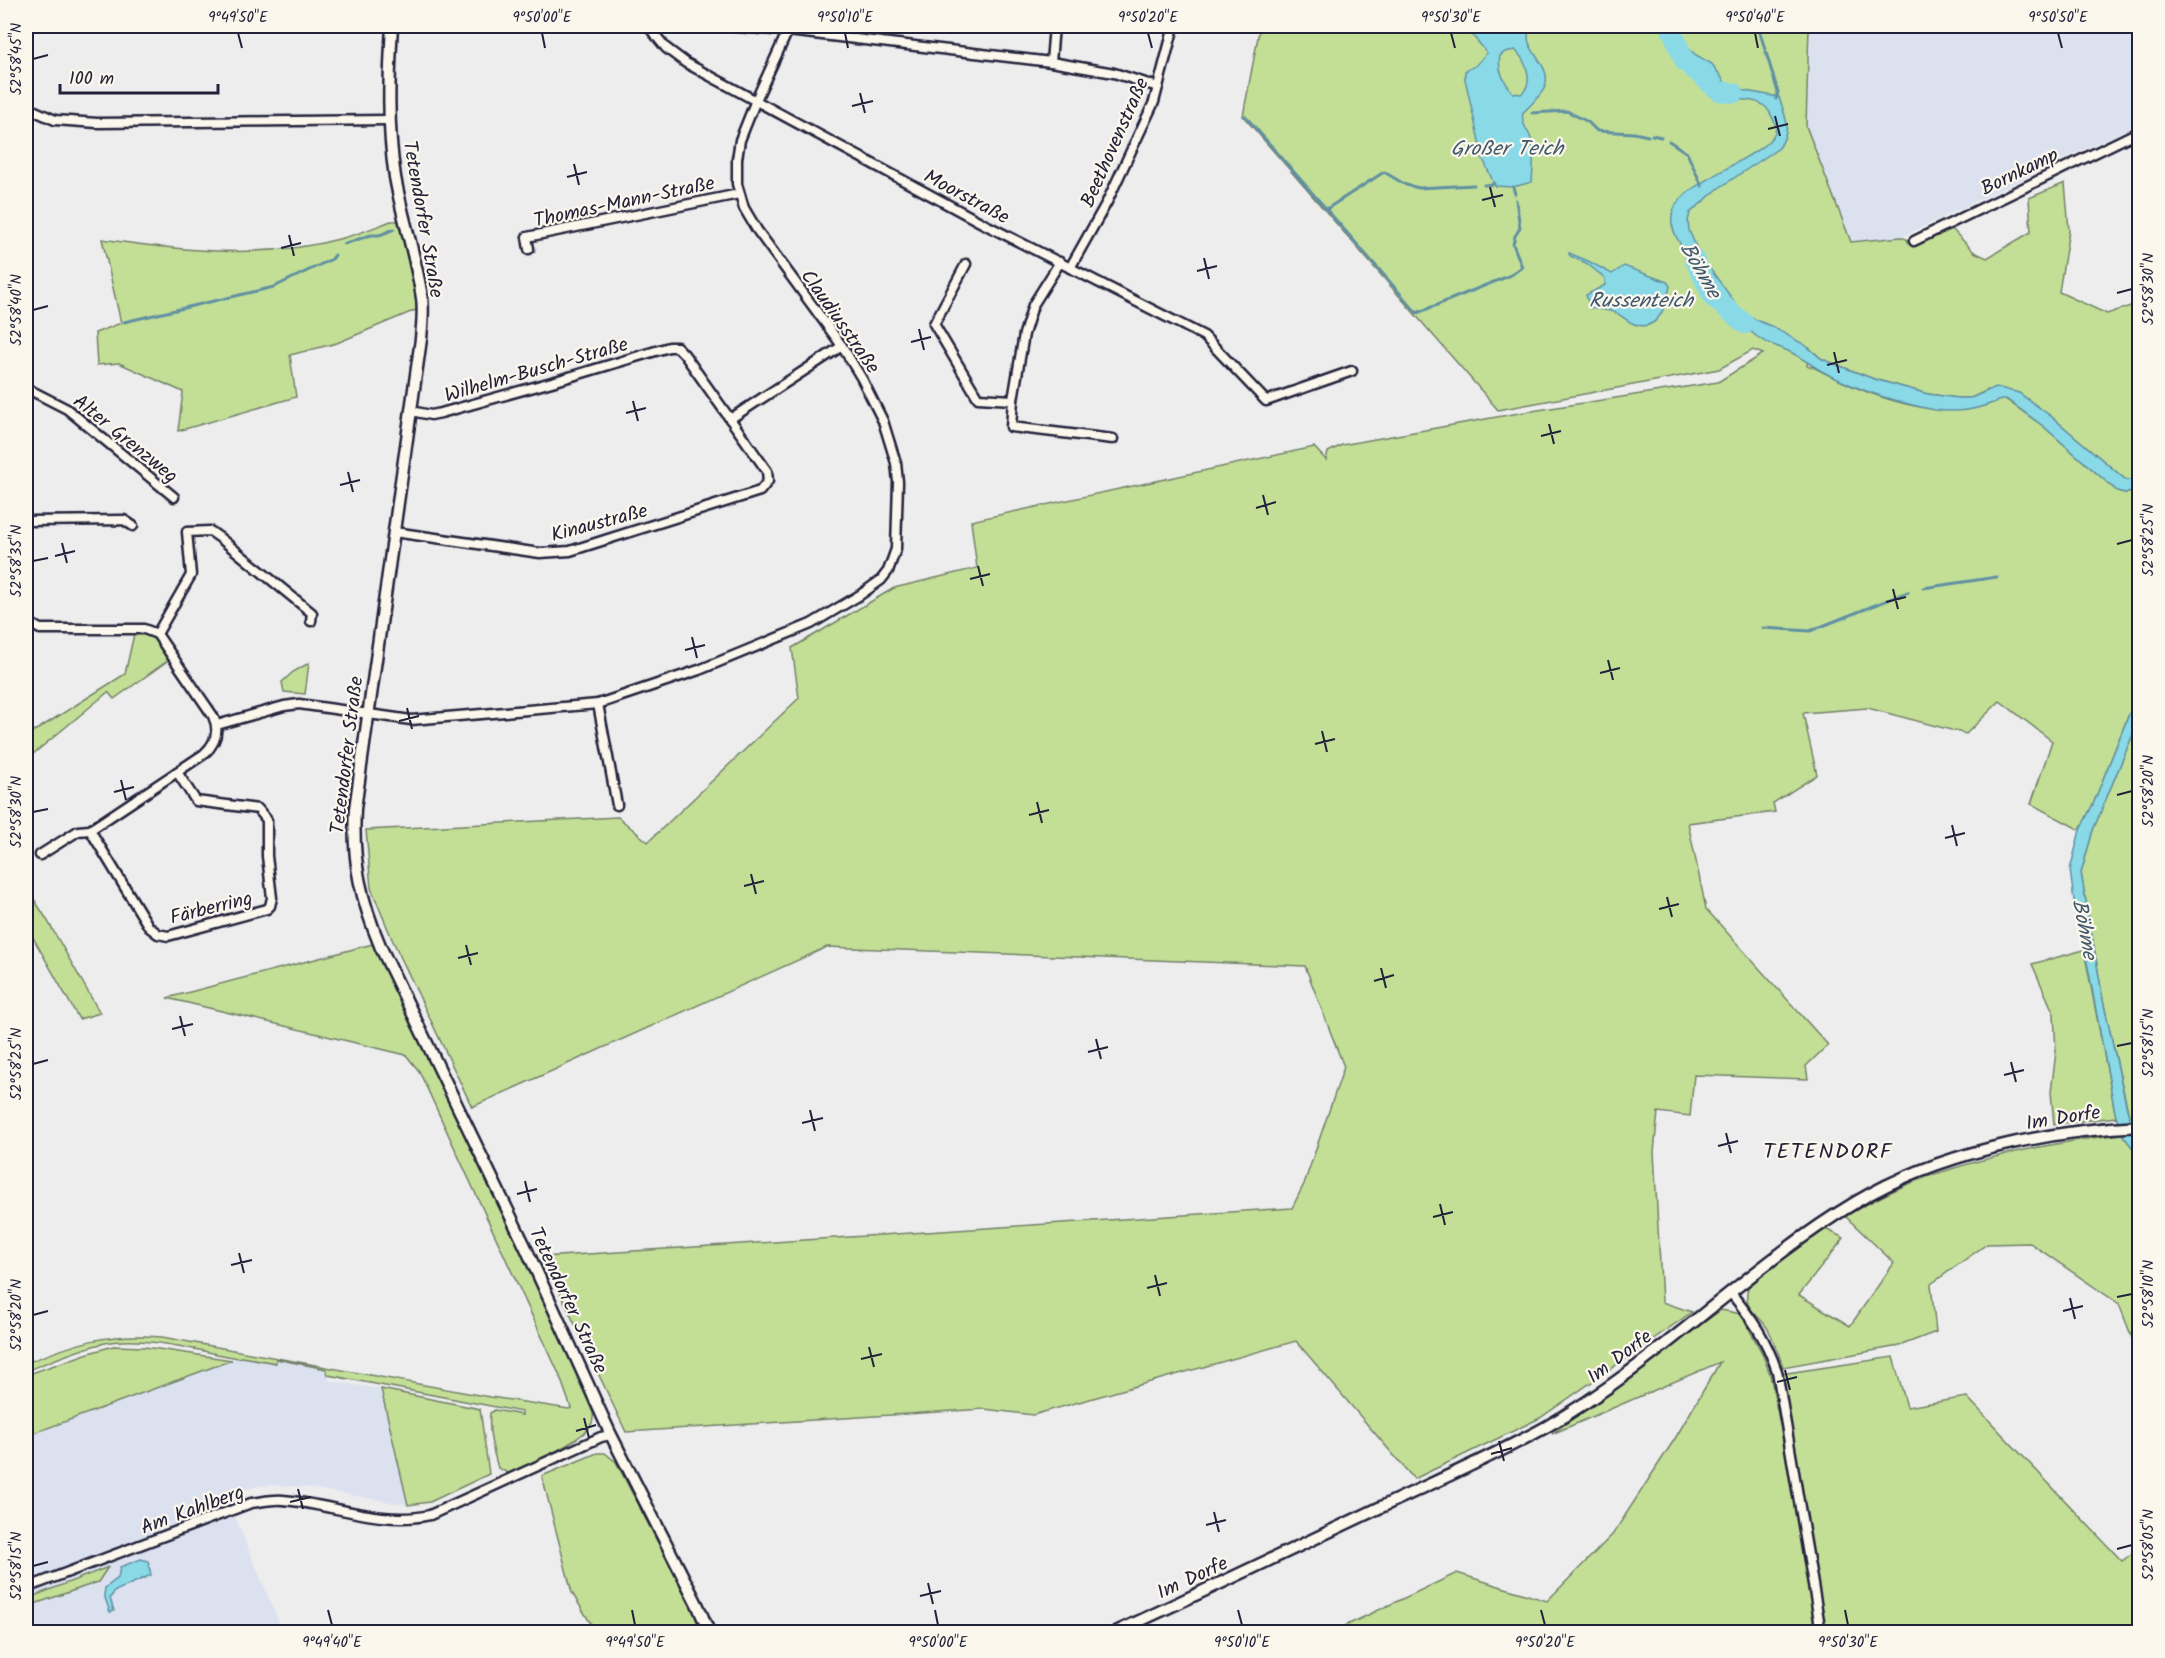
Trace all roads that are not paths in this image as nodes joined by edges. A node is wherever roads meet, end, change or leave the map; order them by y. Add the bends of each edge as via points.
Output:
1 (392, 26) edge
2 (648, 26) edge
3 (725, 26) edge
4 (1054, 26) edge
5 (1174, 26) edge
6 (789, 28) edge
7 (1051, 62) junction
8 (1158, 87) junction
9 (756, 100) junction
10 (26, 107) edge
11 (389, 120) junction
12 (2139, 131) edge
13 (740, 194) junction
14 (1914, 241) dead end
15 (529, 249) dead end
16 (1060, 262) junction
17 (966, 264) dead end
18 (1070, 268) junction
19 (842, 346) junction
20 (1352, 370) dead end
21 (26, 388) edge
22 (1013, 400) junction
23 (411, 411) junction
24 (730, 419) junction
25 (1113, 439) dead end
26 (174, 497) dead end
27 (26, 521) edge
28 (133, 526) dead end
29 (394, 532) junction
30 (26, 617) edge
31 (311, 621) dead end
32 (157, 634) junction
33 (598, 705) junction
34 (368, 713) junction
35 (217, 725) junction
36 (177, 772) junction
37 (617, 805) dead end
38 (90, 830) junction
39 (40, 855) dead end
40 (2139, 1126) edge
41 (1730, 1292) junction
42 (611, 1435) junction
43 (26, 1588) edge
44 (709, 1632) edge
45 (1116, 1632) edge
46 (1821, 1632) edge

1 - 11 street, Tetendorfer Straße
2 - 9 street, Moorstraße via 681,60
3 - 6 street
4 - 7 street
5 - 8 street, Beethovenstraße
6 - 7 street
6 - 9 street, Claudiusstraße
7 - 8 street via 1114,73
8 - 18 street, Beethovenstraße via 1107,202
9 - 13 street, Claudiusstraße via 738,151
9 - 16 street, Moorstraße
10 - 11 street via 55,120 97,123
11 - 23 street, Tetendorfer Straße via 395,178 422,299
12 - 14 street, Bornkamp
13 - 15 street, Thomas-Mann-Straße via 527,237
13 - 19 street, Claudiusstraße via 757,230
16 - 18 street, Moorstraße
16 - 22 street via 1033,305
17 - 22 street via 934,324 978,398
18 - 20 street, Moorstraße via 1204,336 1266,401
19 - 24 street
19 - 33 street, Claudiusstraße via 883,421 896,464 898,534 893,561 881,580 811,624 699,670
21 - 26 street, Alter Grenzweg via 67,409
22 - 25 street via 1011,427
23 - 24 street, Wilhelm-Busch-Straße via 441,413 677,347
23 - 29 street, Tetendorfer Straße
24 - 29 street, Kinaustraße via 767,471 768,481 760,491 556,553
27 - 28 street via 124,520
29 - 34 street, Tetendorfer Straße
30 - 32 street via 40,629 144,629
31 - 32 street via 312,613 220,538 210,531 187,532 191,575
32 - 35 street
33 - 34 street, Claudiusstraße via 411,720
33 - 37 street
34 - 35 street, Claudiusstraße via 291,705
34 - 42 street, Tetendorfer Straße via 354,828 355,866 363,903
35 - 36 street via 210,749
36 - 38 street
36 - 38 street, Färberring via 196,801 258,809 267,820 272,898 267,909 168,936 158,934 149,927
38 - 39 street via 78,831
40 - 41 street, Im Dorfe via 2049,1136 1981,1150 1905,1178 1819,1226
41 - 45 street, Im Dorfe via 1608,1387 1544,1428
41 - 46 street via 1767,1342 1777,1371
42 - 43 street, Am Kahlberg via 430,1515 386,1518 280,1500 251,1503
42 - 44 street, Tetendorfer Straße

